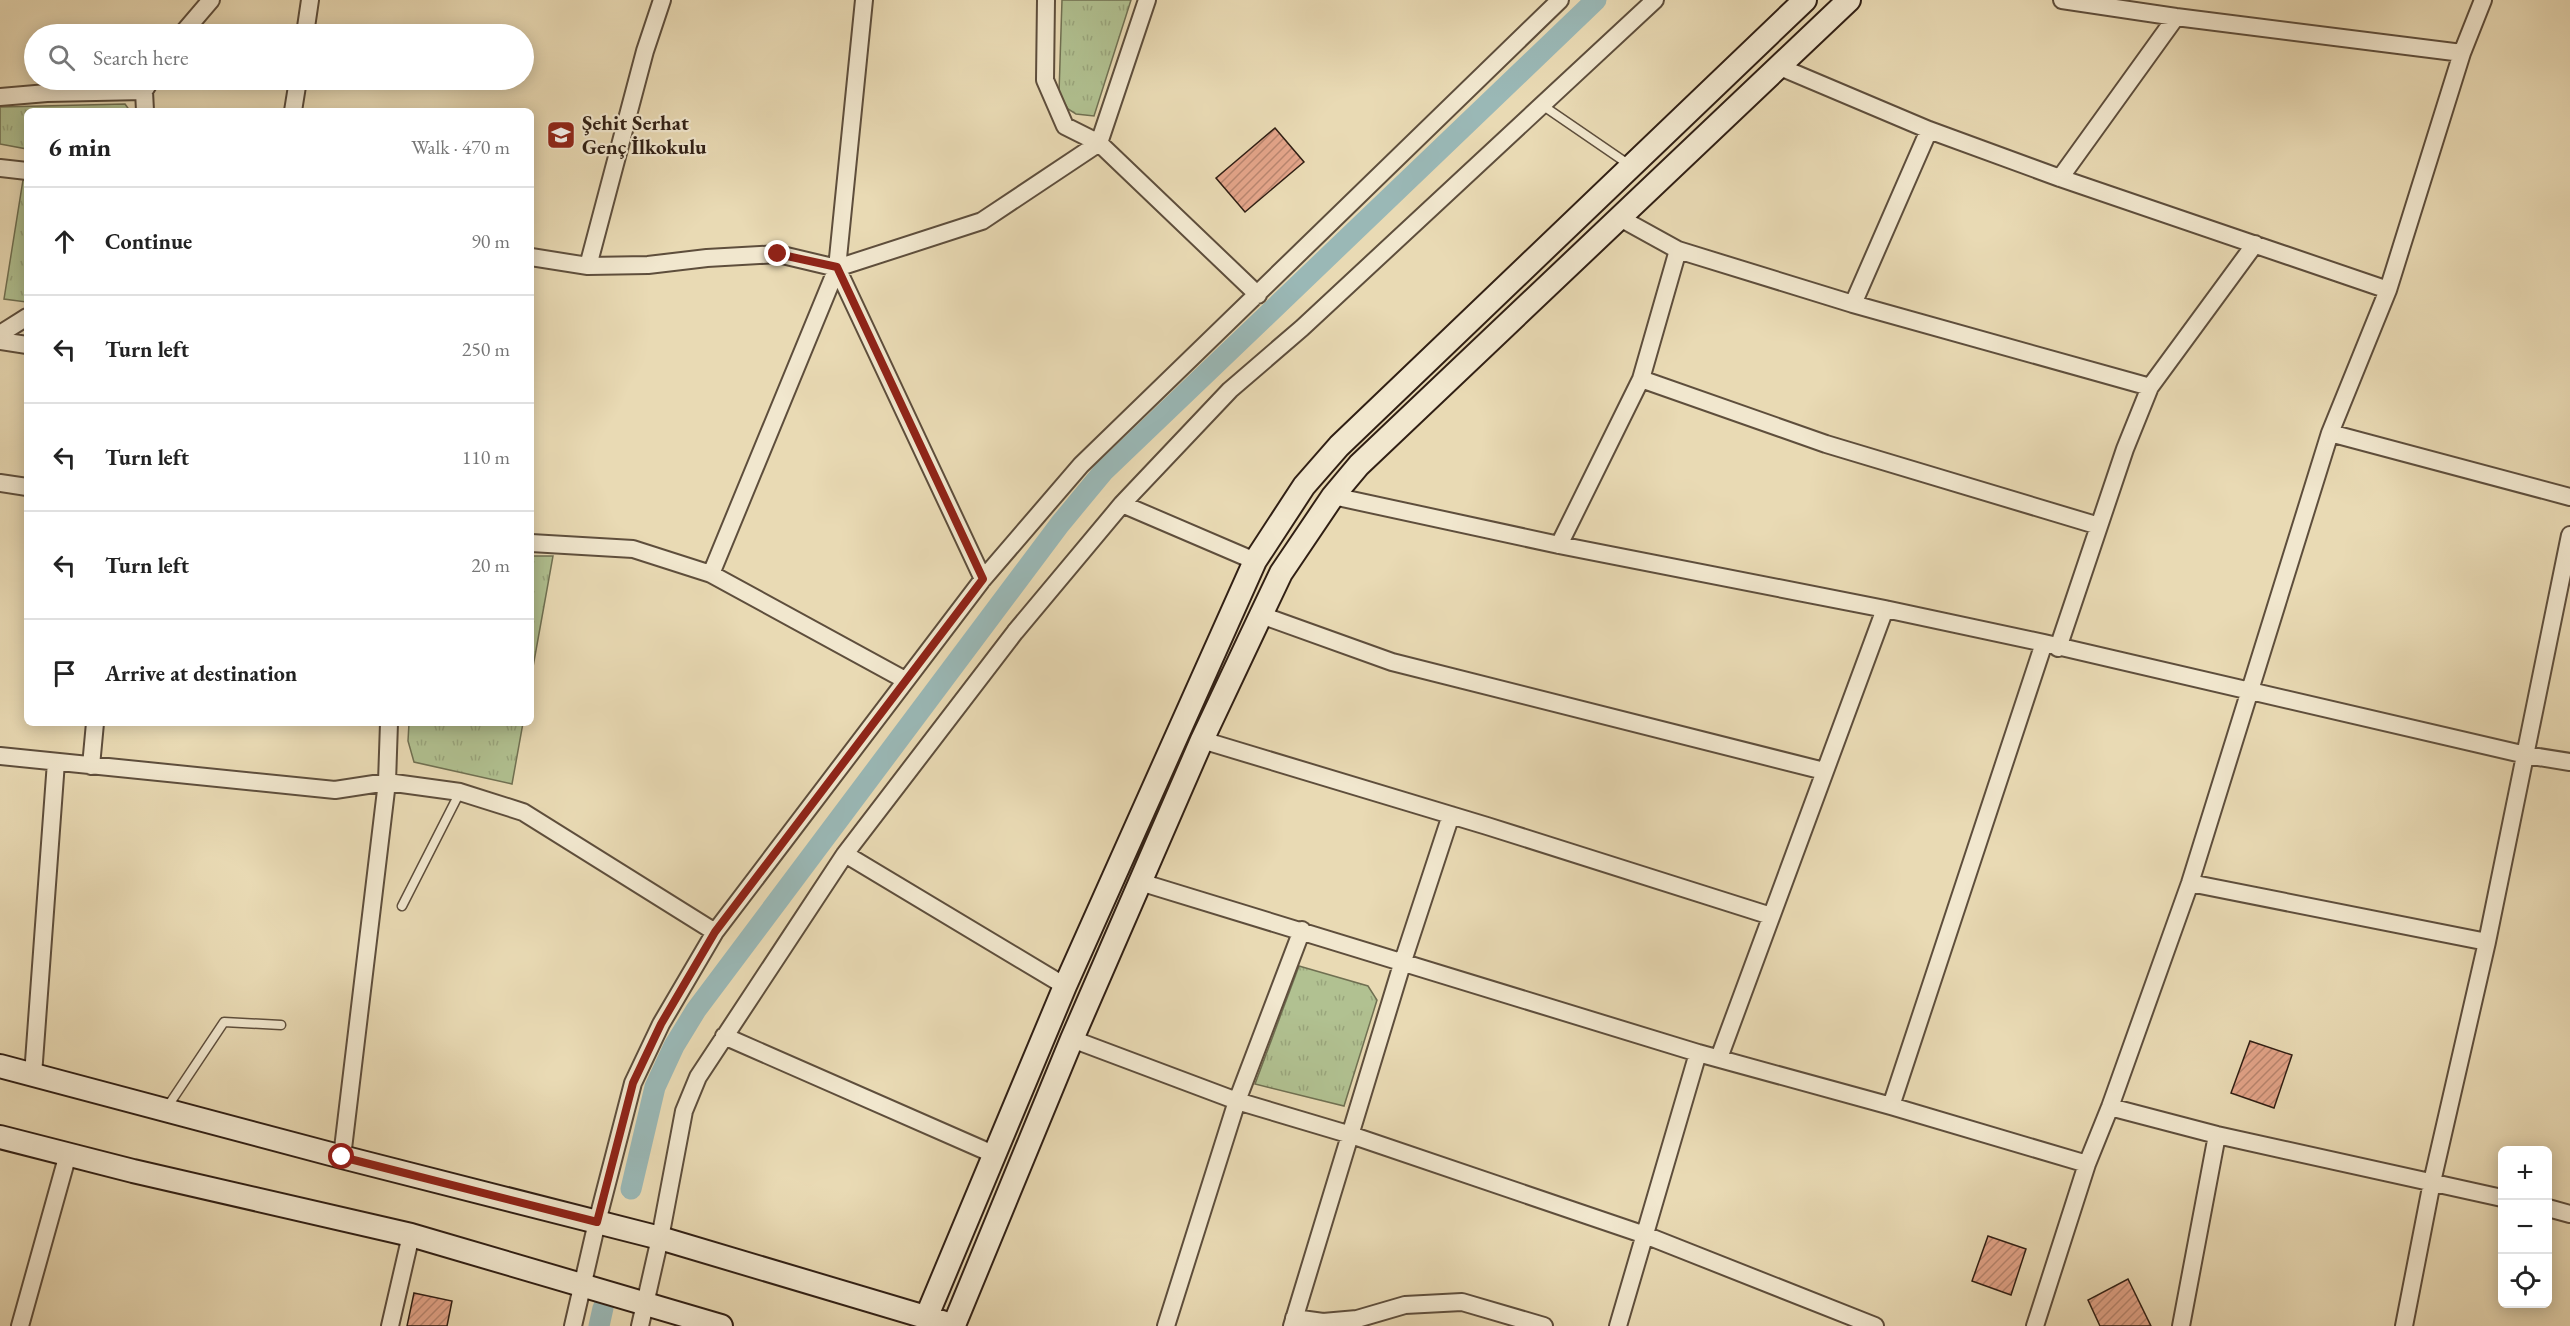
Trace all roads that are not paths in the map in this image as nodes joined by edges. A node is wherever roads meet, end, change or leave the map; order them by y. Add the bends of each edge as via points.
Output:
1 (211, 0) edge
2 (310, 0) edge
3 (662, 0) edge
4 (864, 0) edge
5 (1046, 0) edge
6 (1147, 0) edge
7 (1560, 0) edge
8 (1655, 0) edge
9 (1805, 0) edge
10 (1849, 0) edge
11 (2062, 0) edge
12 (2483, 0) edge
13 (2176, 17) junction
14 (191, 24) edge
15 (306, 24) edge
16 (2462, 53) junction
17 (1780, 68) junction
18 (84, 90) edge
19 (147, 90) edge
20 (296, 90) edge
21 (0, 97) edge
22 (1542, 105) junction
23 (145, 108) edge
24 (293, 108) edge
25 (1929, 130) junction
26 (1099, 143) junction
27 (1631, 166) junction
28 (0, 168) edge
29 (24, 171) edge
30 (2060, 178) junction
31 (1620, 218) junction
32 (2255, 244) junction
33 (1678, 250) junction
34 (534, 258) edge
35 (588, 266) junction
36 (837, 267) junction
37 (2388, 290) junction
38 (1258, 295) junction
39 (1853, 304) junction
40 (24, 319) edge
41 (0, 334) edge
42 (0, 341) edge
43 (24, 345) edge
44 (1641, 379) junction
45 (2150, 387) junction
46 (2330, 433) junction
47 (0, 483) edge
48 (24, 487) edge
49 (1333, 496) junction
50 (2570, 497) edge
51 (1122, 504) junction
52 (2099, 526) junction
53 (2570, 535) edge
54 (534, 543) edge
55 (1559, 545) junction
56 (1255, 561) junction
57 (711, 574) junction
58 (983, 579) junction
59 (1885, 609) junction
60 (1261, 615) junction
61 (2051, 645) junction
62 (905, 680) junction
63 (2250, 690) junction
64 (95, 726) edge
65 (389, 726) edge
66 (1202, 740) junction
67 (2526, 755) junction
68 (0, 756) edge
69 (56, 762) junction
70 (2570, 762) edge
71 (91, 766) junction
72 (1824, 771) junction
73 (387, 782) junction
74 (460, 792) junction
75 (1451, 815) junction
76 (845, 854) junction
77 (1140, 882) junction
78 (2190, 883) junction
79 (402, 906) dead end
80 (1771, 916) junction
81 (1302, 930) junction
82 (715, 932) junction
83 (2487, 942) junction
84 (1403, 961) junction
85 (1065, 986) junction
86 (281, 1025) dead end
87 (724, 1036) junction
88 (1072, 1039) junction
89 (1698, 1053) junction
90 (1719, 1058) junction
91 (0, 1066) edge
92 (33, 1075) junction
93 (1237, 1101) junction
94 (1890, 1106) junction
95 (2110, 1107) junction
96 (165, 1110) junction
97 (1351, 1135) junction
98 (2217, 1135) junction
99 (0, 1137) edge
100 (68, 1154) junction
101 (993, 1154) junction
102 (342, 1157) junction
103 (2087, 1164) junction
104 (2432, 1182) junction
105 (2498, 1197) edge
106 (2552, 1209) edge
107 (2570, 1214) edge
108 (597, 1222) junction
109 (411, 1235) junction
110 (1645, 1235) junction
111 (660, 1238) junction
112 (583, 1285) junction
113 (645, 1303) junction
114 (926, 1318) junction
115 (1293, 1322) edge
116 (25, 1325) edge
117 (390, 1326) edge
118 (573, 1326) edge
119 (640, 1326) edge
120 (721, 1326) edge
121 (956, 1326) edge
122 (1166, 1326) edge
123 (1544, 1326) edge
124 (1618, 1326) edge
125 (1875, 1326) edge
126 (2035, 1326) edge
127 (2181, 1326) edge
128 (2403, 1326) edge

1 - 14 street
2 - 15 street
3 - 35 street
4 - 36 street
5 - 26 street via 1045,80 1065,126
6 - 26 street
7 - 38 street
8 - 22 street
9 - 27 street
10 - 17 street
11 - 13 street
12 - 16 street
13 - 16 street
13 - 30 street
16 - 37 street
17 - 25 street
17 - 31 street
18 - 21 street
19 - 23 street
20 - 24 street
22 - 27 lane
22 - 51 street via 1230,390
25 - 30 street
25 - 39 street
26 - 36 street via 982,221
26 - 38 street
27 - 56 street via 1340,446 1304,486
28 - 29 street
30 - 32 street
31 - 33 street
31 - 49 street via 1359,465
32 - 37 street
32 - 45 street
33 - 39 street
33 - 44 street
34 - 35 street
35 - 36 street via 648,266 778,254
36 - 57 street
36 - 58 street
37 - 46 street
38 - 58 street via 1081,465
39 - 45 street
40 - 41 street
42 - 43 street
44 - 52 street via 1826,444
44 - 55 street
45 - 52 street
46 - 50 street
46 - 63 street
47 - 48 street
49 - 55 street
49 - 60 street via 1281,573
51 - 56 street
51 - 76 street via 1015,632
52 - 61 street
53 - 67 street
54 - 57 street via 633,549
55 - 59 street
56 - 85 street
57 - 62 street
58 - 62 street
59 - 61 street
59 - 72 street
60 - 66 street
60 - 72 street via 1392,662
61 - 63 street
61 - 94 street
62 - 82 street
63 - 67 street
63 - 78 street
64 - 71 street
65 - 73 street
66 - 75 street
66 - 77 street
67 - 70 street
67 - 83 street
68 - 69 street
69 - 71 street
69 - 92 street
71 - 73 street via 335,790
72 - 80 street
73 - 74 street
73 - 102 street
74 - 79 lane
74 - 82 street via 523,812
75 - 80 street
75 - 84 street
76 - 85 street
76 - 87 street
77 - 81 street
77 - 88 street
78 - 83 street
78 - 95 street
80 - 90 street
81 - 84 street
81 - 93 street
82 - 108 street via 661,1024 633,1083
83 - 104 street
84 - 89 street
84 - 97 street
85 - 101 street
86 - 96 lane via 224,1022
87 - 101 street
87 - 111 street via 698,1077 684,1111
88 - 93 street
88 - 121 street
89 - 90 street
89 - 110 street
90 - 94 street
91 - 92 street
92 - 96 street
93 - 97 street
93 - 122 street
94 - 103 street
95 - 98 street
95 - 103 street
96 - 102 street
97 - 110 street
97 - 115 street
98 - 104 street
98 - 127 street
99 - 100 street
100 - 109 street
100 - 116 street
101 - 114 street
102 - 108 street
103 - 126 street
104 - 105 street
104 - 128 street
106 - 107 street
108 - 111 street
108 - 112 street
109 - 112 street
109 - 117 street
110 - 124 street
110 - 125 street
111 - 113 street
111 - 114 street
112 - 113 street
112 - 118 street
113 - 119 street
113 - 120 street
114 - 121 street
115 - 123 street via 1357,1319 1405,1305 1462,1302

